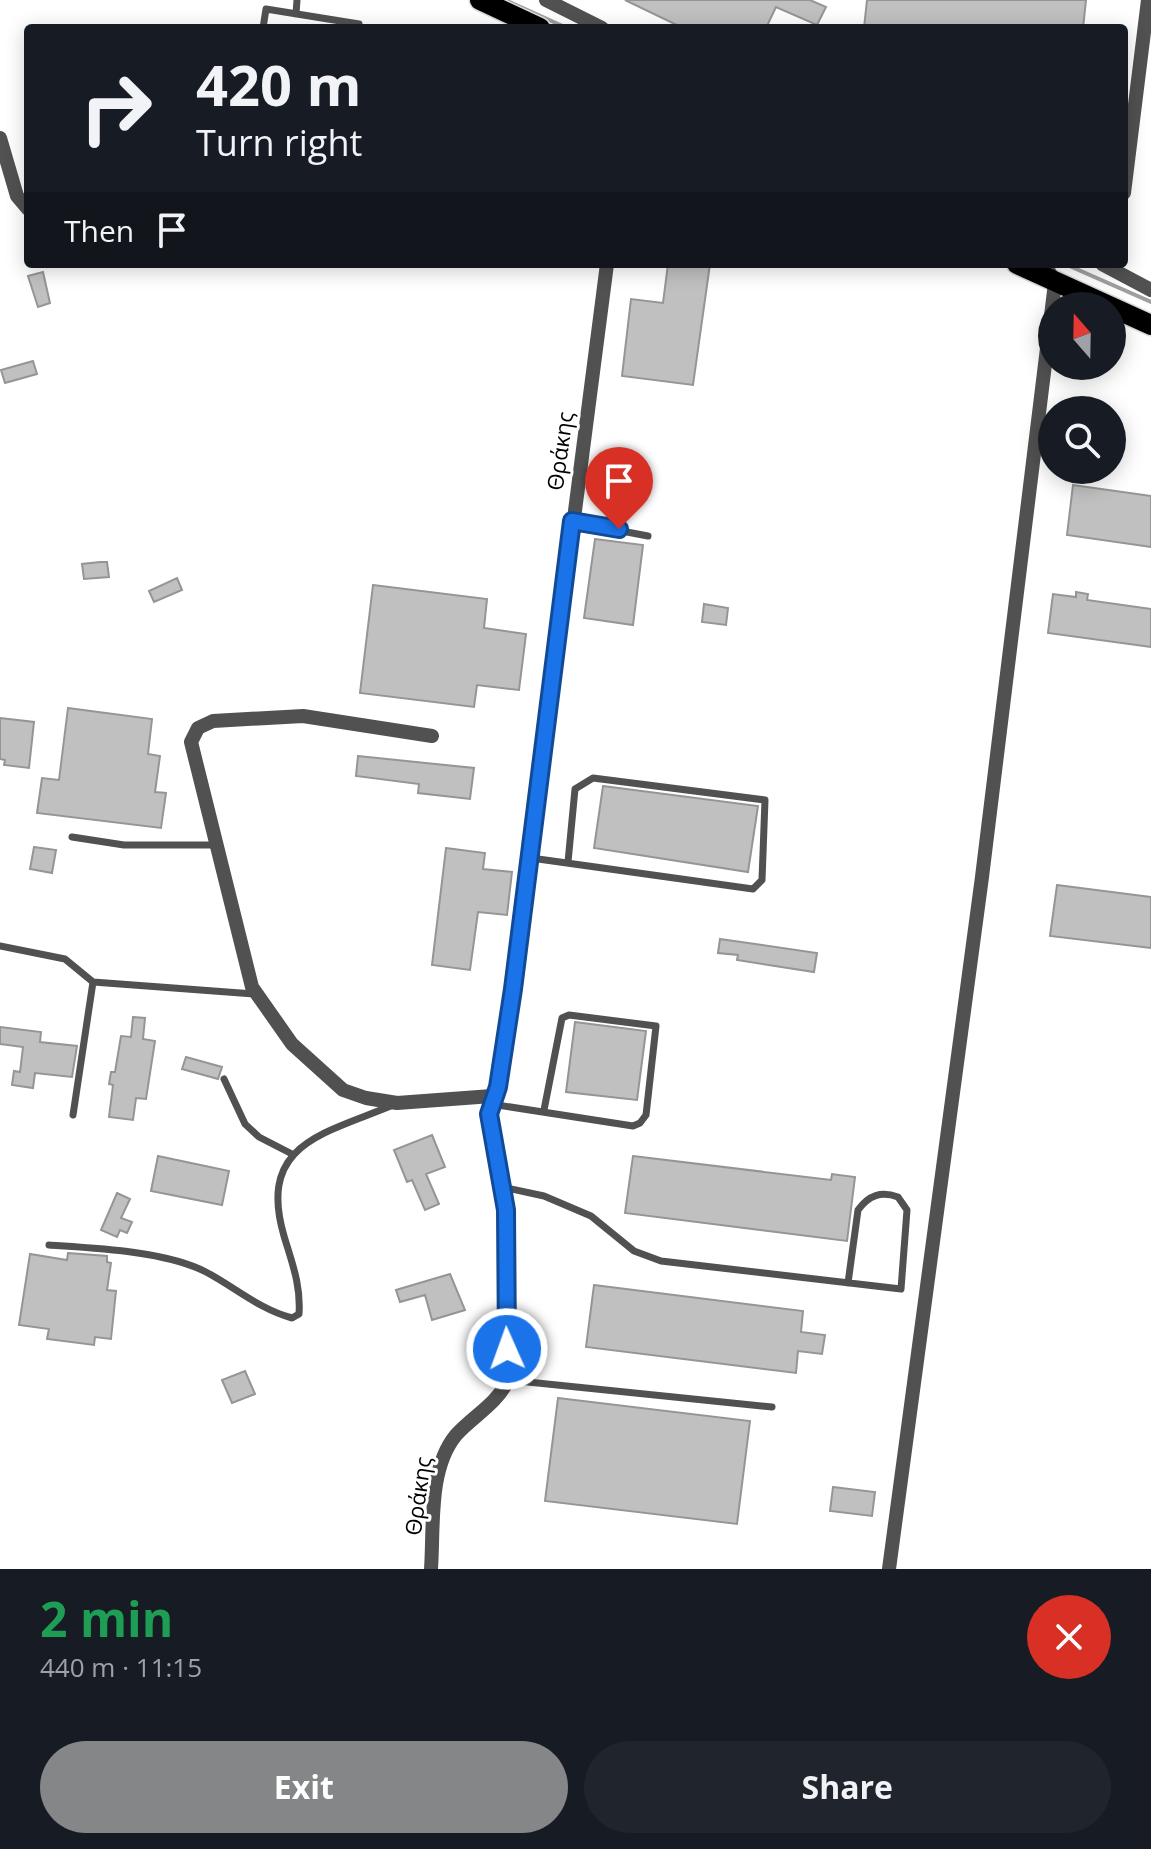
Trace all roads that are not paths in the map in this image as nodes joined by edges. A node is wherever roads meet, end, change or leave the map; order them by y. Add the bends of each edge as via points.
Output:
1 (297, 0) edge
2 (480, 0) edge
3 (546, 0) edge
4 (1148, 0) edge
5 (296, 14) junction
6 (264, 24) edge
7 (359, 24) edge
8 (531, 24) edge
9 (594, 24) edge
10 (0, 138) edge
11 (1128, 161) edge
12 (24, 204) edge
13 (606, 268) edge
14 (1025, 268) edge
15 (1047, 268) edge
16 (1112, 268) edge
17 (1055, 283) junction
18 (1151, 290) edge
19 (1151, 325) edge
20 (572, 521) junction
21 (648, 536) dead end
22 (432, 736) dead end
23 (72, 837) dead end
24 (215, 845) junction
25 (531, 858) junction
26 (568, 862) junction
27 (0, 946) edge
28 (93, 982) junction
29 (256, 994) junction
30 (224, 1079) dead end
31 (491, 1100) junction
32 (397, 1103) junction
33 (544, 1110) junction
34 (73, 1115) dead end
35 (292, 1154) junction
36 (502, 1187) junction
37 (49, 1245) dead end
38 (848, 1283) junction
39 (508, 1380) junction
40 (772, 1407) dead end
41 (431, 1569) edge
42 (889, 1569) edge

1 - 5 lane
2 - 8 main road
3 - 9 street
4 - 11 street
5 - 6 lane via 266,9
5 - 7 lane
10 - 12 street
13 - 20 street, Θράκης
14 - 17 main road
15 - 17 street
16 - 18 street
17 - 19 main road
17 - 42 street
20 - 21 lane
20 - 25 street, Θράκης
22 - 24 street via 303,716 213,721 198,728 191,742 194,764
23 - 24 lane via 124,845
24 - 29 street
25 - 26 lane
25 - 31 street, Θράκης via 498,1087
26 - 26 lane via 753,889 762,880 765,800 593,778 575,789
27 - 28 lane via 65,959
28 - 29 lane
28 - 34 lane
29 - 32 street via 292,1044 324,1076 343,1090
30 - 35 lane via 245,1124
31 - 32 street
31 - 33 lane
31 - 36 street, Θράκης via 489,1123
32 - 35 lane
33 - 33 lane via 560,1019 569,1015 656,1026 646,1115 640,1123
35 - 37 lane via 276,1185 282,1231 301,1291 299,1314 292,1318 266,1310 204,1271 143,1254
36 - 38 lane via 544,1196 591,1216 634,1251 661,1261
36 - 39 street, Θράκης
38 - 38 lane via 901,1289 907,1210 898,1197 880,1193 858,1210
39 - 40 lane
39 - 41 street, Θράκης via 442,1453

